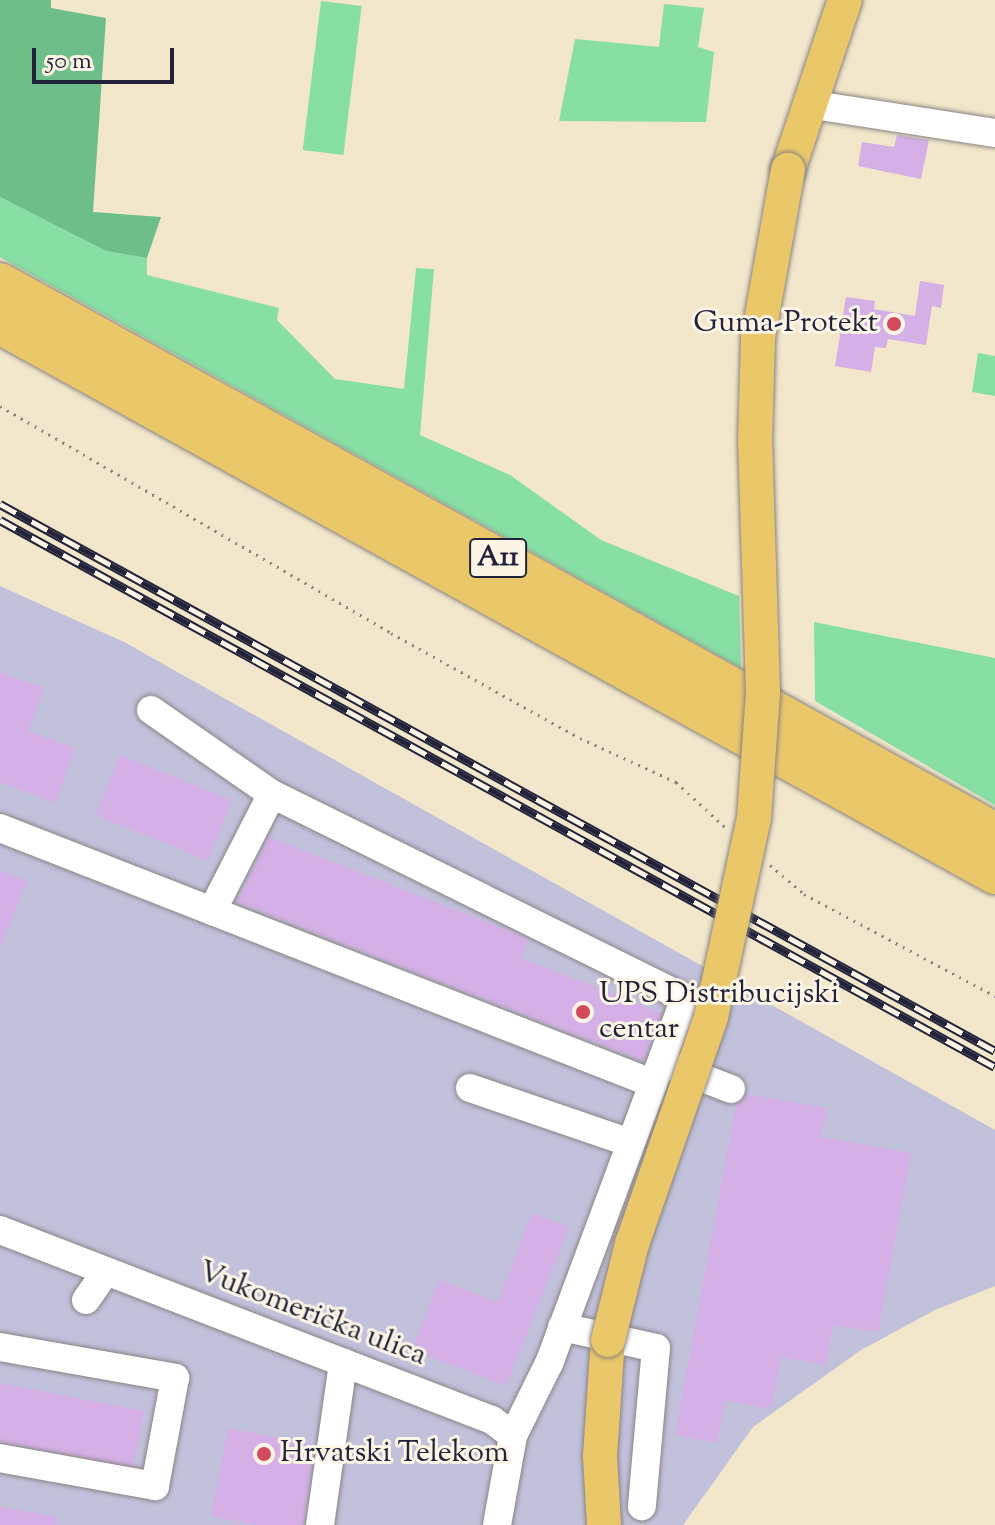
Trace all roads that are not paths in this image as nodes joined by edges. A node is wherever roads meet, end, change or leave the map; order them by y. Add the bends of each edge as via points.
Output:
1 (845, 0) edge
2 (808, 104) junction
3 (995, 133) edge
4 (0, 283) edge
5 (0, 324) edge
6 (151, 710) dead end
7 (272, 794) junction
8 (0, 828) edge
9 (995, 833) edge
10 (995, 874) edge
11 (212, 911) junction
12 (654, 1072) junction
13 (470, 1088) dead end
14 (731, 1089) dead end
15 (628, 1142) junction
16 (0, 1230) edge
17 (106, 1271) junction
18 (86, 1300) dead end
19 (562, 1327) junction
20 (0, 1347) edge
21 (343, 1363) junction
22 (513, 1436) junction
23 (0, 1458) edge
24 (642, 1506) dead end
25 (320, 1525) edge
26 (497, 1525) edge
27 (604, 1525) edge

1 - 2 main road
2 - 3 street
2 - 27 main road, bridge via 788,170 758,338 755,442 763,692 749,848 711,1017 632,1244 608,1340 600,1456
4 - 9 highway, A11
5 - 10 highway, A11
6 - 7 street
7 - 11 street
7 - 12 street via 685,998
8 - 11 street
11 - 12 street
12 - 14 street
12 - 15 street
13 - 15 street
15 - 19 street
16 - 17 street, Vukomerička ulica
17 - 18 street
17 - 21 street, Vukomerička ulica
19 - 22 street
19 - 24 street via 656,1348
20 - 23 street via 175,1378 155,1486
21 - 22 street, Vukomerička ulica via 492,1420
21 - 25 street
22 - 26 street

